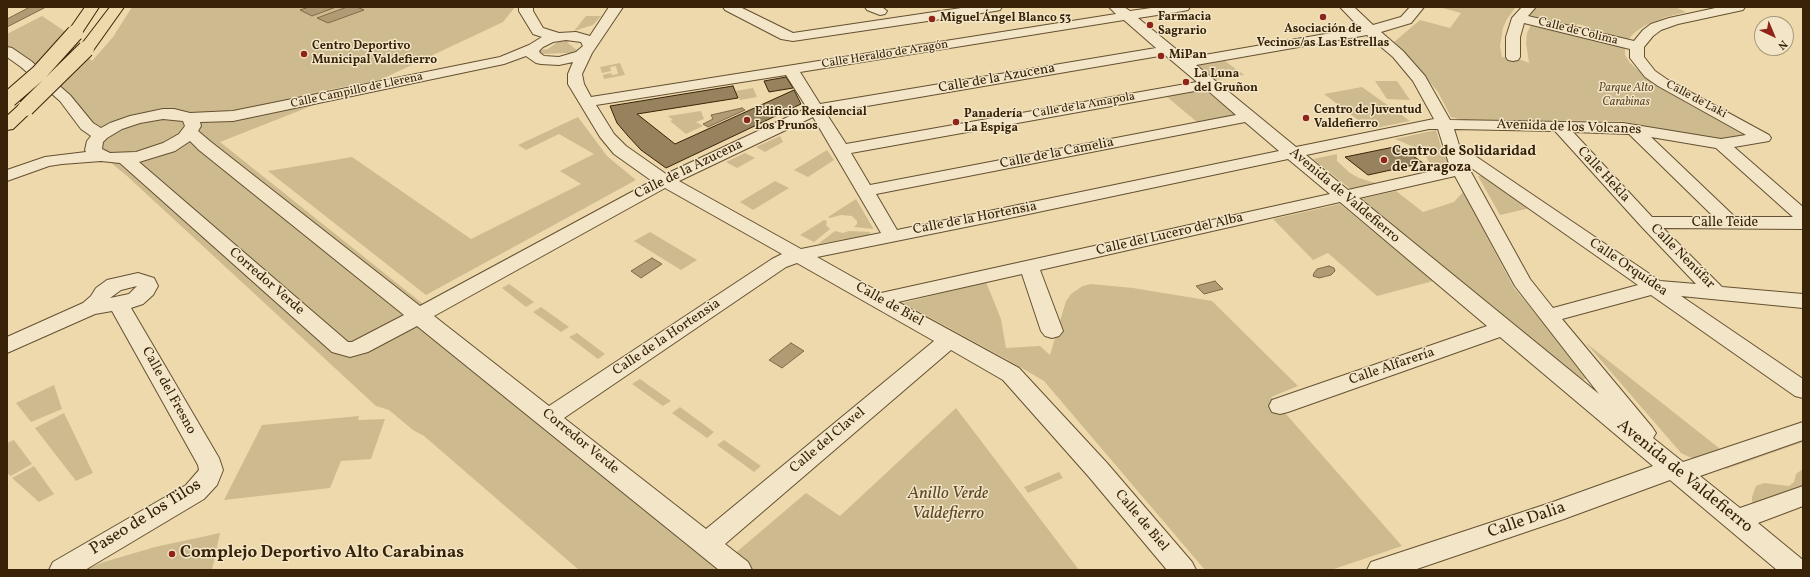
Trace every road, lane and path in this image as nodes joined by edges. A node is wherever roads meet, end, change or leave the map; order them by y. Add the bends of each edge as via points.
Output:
1 (92, 7) edge
2 (117, 7) edge
3 (526, 7) edge
4 (616, 7) edge
5 (730, 7) edge
6 (995, 7) edge
7 (1183, 7) edge
8 (1347, 7) edge
9 (1417, 7) edge
10 (1529, 7) edge
11 (1683, 7) edge
12 (1738, 7) edge
13 (1122, 11) edge
14 (1700, 15) junction
15 (1519, 18) junction
16 (892, 22) junction
17 (605, 24) junction
18 (1370, 30) junction
19 (564, 36) junction
20 (906, 41) junction
21 (1637, 46) junction
22 (540, 49) junction
23 (588, 50) junction
24 (1168, 50) junction
25 (8, 54) edge
26 (1513, 58) dead end
27 (1184, 63) junction
28 (791, 70) junction
29 (574, 74) junction
30 (1209, 84) junction
31 (8, 100) edge
32 (586, 102) junction
33 (815, 110) junction
34 (1249, 117) junction
35 (7, 124) edge
36 (1444, 124) junction
37 (87, 126) junction
38 (116, 126) junction
39 (190, 127) junction
40 (1560, 127) junction
41 (1633, 129) junction
42 (101, 135) junction
43 (1763, 138) joint
44 (1721, 144) junction
45 (1452, 147) junction
46 (841, 150) junction
47 (1293, 153) junction
48 (100, 156) junction
49 (125, 158) junction
50 (1460, 170) junction
51 (7, 176) edge
52 (665, 181) junction
53 (866, 191) junction
54 (1344, 196) junction
55 (1803, 217) edge
56 (1647, 222) junction
57 (1730, 223) junction
58 (1803, 223) edge
59 (892, 236) junction
60 (798, 255) junction
61 (1028, 267) junction
62 (1655, 287) junction
63 (1716, 292) junction
64 (879, 300) junction
65 (1803, 301) edge
66 (120, 305) junction
67 (90, 308) junction
68 (420, 315) junction
69 (1548, 316) junction
70 (1504, 328) junction
71 (1052, 331) dead end
72 (950, 338) junction
73 (7, 346) edge
74 (1571, 384) junction
75 (1604, 384) junction
76 (1803, 390) edge
77 (1280, 406) dead end
78 (549, 417) junction
79 (1803, 431) edge
80 (1676, 471) junction
81 (208, 478) joint
82 (1803, 496) edge
83 (1737, 520) junction
84 (707, 544) junction
85 (62, 570) edge
86 (739, 570) edge
87 (1182, 570) edge
88 (1380, 570) edge
89 (1796, 570) edge

1 - 31 main road, bridge via 75,33 39,73
2 - 35 main road, bridge via 86,49
3 - 22 street
4 - 17 street
5 - 16 street via 790,37
6 - 16 street
7 - 13 street, Calle Heraldo de Aragón
8 - 18 street
9 - 18 street via 1400,23
10 - 15 street
11 - 14 street
12 - 14 street
13 - 20 street, Calle Heraldo de Aragón
13 - 24 street, Avenida de Valdefierro
14 - 21 street via 1674,20 1656,27
15 - 21 street, Calle de Colima
15 - 26 street via 1513,37
16 - 20 street
17 - 19 street via 593,30
17 - 23 street
18 - 27 street
18 - 36 street via 1398,54 1420,79
19 - 22 street
19 - 23 street via 586,39 590,44
20 - 28 street, Calle Heraldo de Aragón
21 - 43 street, Calle de Laki via 1637,58 1650,74
22 - 23 street via 567,60
22 - 29 street
22 - 39 street, Calle Campillo de Llerena via 504,60
23 - 29 street
24 - 27 street, Avenida de Valdefierro
24 - 33 street, Calle de la Azucena
25 - 37 street via 26,64 65,98
27 - 30 street, Avenida de Valdefierro
28 - 32 street, Calle Heraldo de Aragón
28 - 33 street
29 - 32 street, Calle de Biel
30 - 34 street, Avenida de Valdefierro
30 - 46 street, Calle de la Amapola
32 - 52 street, Calle de Biel via 608,137 620,150
33 - 46 street
33 - 52 street, Calle de la Azucena
34 - 47 street, Avenida de Valdefierro
34 - 53 street, Calle de la Camelia
36 - 40 street, Avenida de los Volcanes
36 - 45 street
36 - 47 street, Calle de la Hortensia via 1429,124
37 - 38 street
37 - 42 street
38 - 39 street via 136,118 163,114 184,115
38 - 42 street
39 - 49 street via 178,142 160,150
39 - 68 street, Corredor Verde via 205,146
40 - 41 street, Avenida de los Volcanes
40 - 56 street, Calle Hekla
41 - 44 street, Avenida de los Volcanes
41 - 57 street
42 - 48 street via 93,148
43 - 44 street, Avenida de los Volcanes
44 - 55 street
45 - 50 street
45 - 62 street, Calle Orquídea
46 - 53 street
47 - 54 street, Avenida de Valdefierro
47 - 59 street, Calle de la Hortensia
48 - 49 street
48 - 51 street via 45,162
49 - 68 street, Corredor Verde via 343,348 350,350 360,347
50 - 54 street, Calle del Lucero del Alba
50 - 69 street via 1522,282
52 - 60 street, Calle de Biel
52 - 68 street, Calle de la Azucena
53 - 59 street
54 - 61 street, Calle del Lucero del Alba
54 - 70 street, Avenida de Valdefierro
56 - 57 street, Calle Teide
56 - 63 street, Calle Nenúfar
57 - 58 street, Calle Teide
59 - 60 street, Calle de la Hortensia
60 - 64 street, Calle de Biel
60 - 78 street, Calle de la Hortensia via 780,263
61 - 64 street, Calle del Lucero del Alba
61 - 71 street
62 - 63 street
62 - 69 street
62 - 76 street, Calle Orquídea
63 - 65 street
64 - 72 street, Calle de Biel
66 - 67 street
66 - 67 street via 142,295 148,286 147,282 138,279 114,285
66 - 81 street, Calle del Fresno via 210,465
67 - 73 street
68 - 78 street, Corredor Verde
69 - 75 street
70 - 74 street, Avenida de Valdefierro
70 - 77 street, Calle Alfarería
72 - 84 street, Calle del Clavel
72 - 87 street, Calle de Biel via 1018,380
74 - 75 street, Avenida de Valdefierro via 1593,393 1602,392
74 - 80 street, Avenida de Valdefierro
75 - 80 street
78 - 84 street, Corredor Verde
79 - 80 street, Calle Dalia
80 - 83 street, Avenida de Valdefierro
80 - 88 street, Calle Dalia
81 - 85 street, Paseo de los Tilos via 195,492
82 - 83 street
83 - 89 street, Avenida de Valdefierro
84 - 86 street, Corredor Verde

